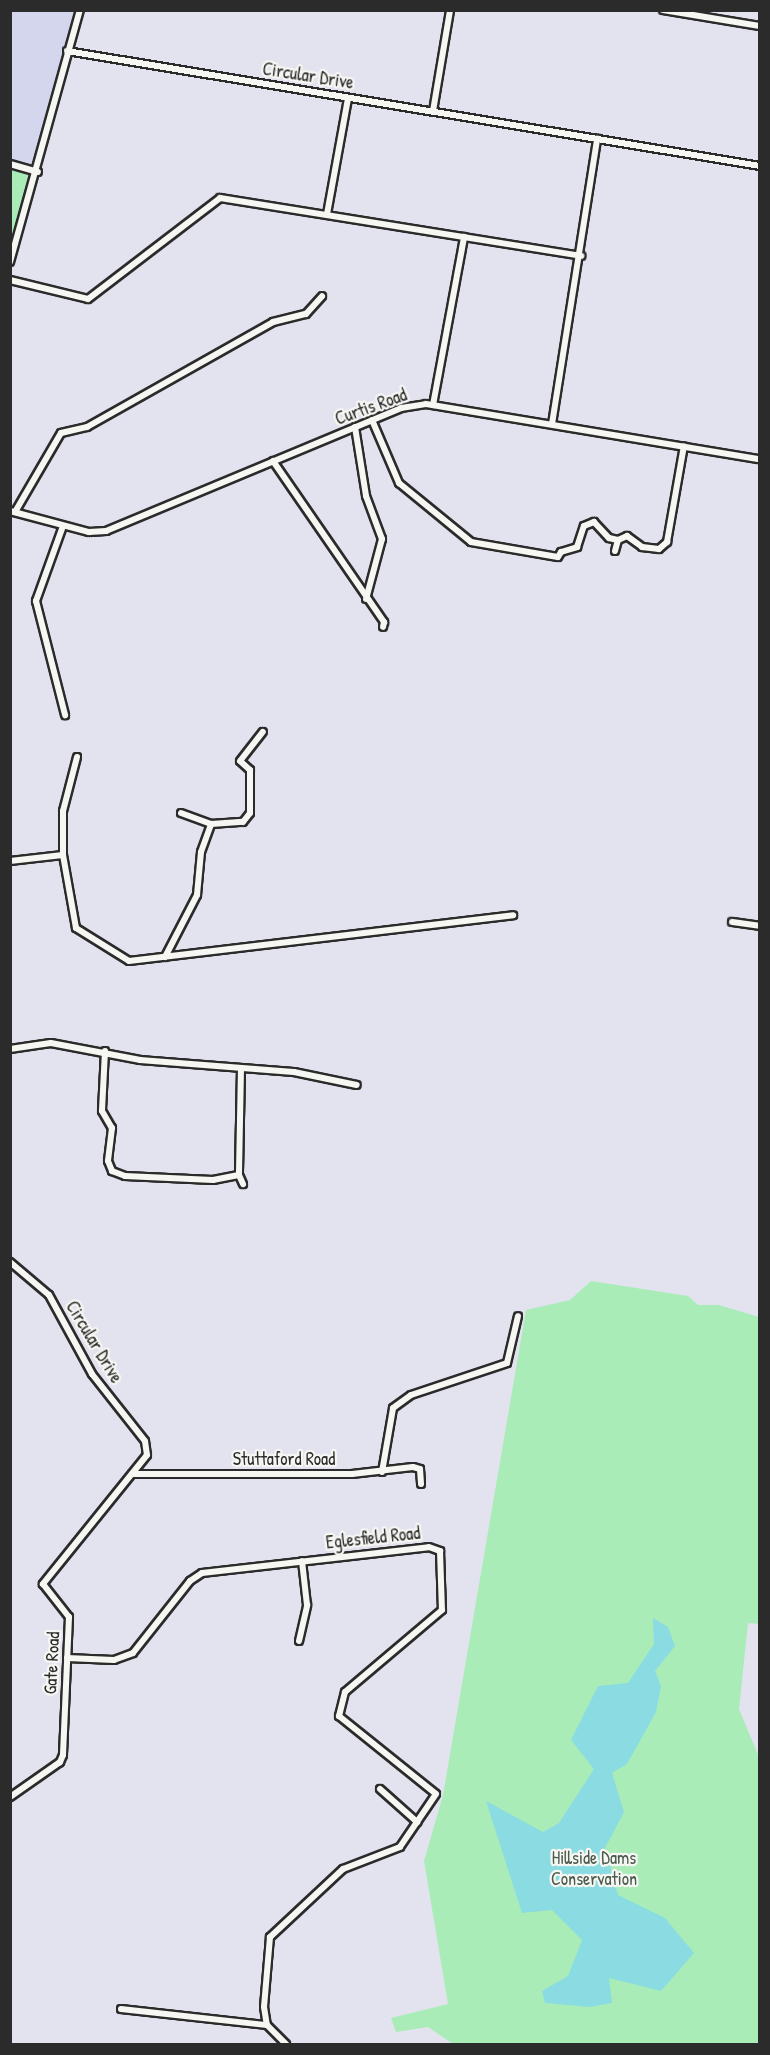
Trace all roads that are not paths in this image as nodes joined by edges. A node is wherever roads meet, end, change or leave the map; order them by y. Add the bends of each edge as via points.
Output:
1 (80, 10) edge
2 (450, 10) edge
3 (663, 10) edge
4 (759, 26) edge
5 (67, 51) junction
6 (348, 98) junction
7 (433, 111) junction
8 (597, 139) junction
9 (10, 164) edge
10 (759, 166) edge
11 (38, 172) junction
12 (327, 214) junction
13 (464, 237) junction
14 (581, 256) junction
15 (10, 262) edge
16 (10, 280) edge
17 (322, 296) dead end
18 (433, 405) junction
19 (372, 420) junction
20 (552, 424) junction
21 (356, 427) junction
22 (684, 446) junction
23 (759, 459) edge
24 (273, 461) junction
25 (13, 511) edge
26 (63, 526) junction
27 (618, 540) junction
28 (615, 550) dead end
29 (366, 599) junction
30 (383, 627) dead end
31 (65, 715) dead end
32 (263, 732) dead end
33 (77, 757) dead end
34 (181, 813) dead end
35 (211, 824) junction
36 (63, 855) junction
37 (10, 861) edge
38 (513, 915) dead end
39 (732, 922) dead end
40 (759, 926) edge
41 (165, 957) junction
42 (10, 1048) edge
43 (105, 1051) junction
44 (242, 1068) junction
45 (357, 1085) dead end
46 (238, 1175) junction
47 (243, 1184) dead end
48 (10, 1262) edge
49 (518, 1316) dead end
50 (382, 1472) junction
51 (132, 1474) junction
52 (422, 1484) dead end
53 (302, 1561) junction
54 (299, 1641) dead end
55 (68, 1658) junction
56 (380, 1789) dead end
57 (10, 1797) edge
58 (417, 1822) junction
59 (121, 2009) dead end
60 (267, 2025) junction
61 (286, 2044) edge

1 - 5 street
2 - 7 street
3 - 4 street
5 - 6 street, Circular Drive
5 - 11 street
6 - 7 street, Circular Drive
6 - 12 street
7 - 8 street, Circular Drive
8 - 10 street, Circular Drive
8 - 14 street
9 - 11 street
11 - 15 street
12 - 13 street
12 - 16 street via 220,198 88,299
13 - 14 street
13 - 18 street
14 - 20 street
17 - 25 street via 306,314 273,322 87,427 61,433
18 - 19 street, Curtis Road via 401,408
18 - 20 street, Curtis Road
19 - 21 street, Curtis Road
19 - 27 street via 399,483 471,542 558,557 561,552 577,547 584,526 594,522 609,538
20 - 22 street, Curtis Road
21 - 24 street, Curtis Road
21 - 29 street via 369,505 377,515 382,539
22 - 23 street, Curtis Road
22 - 27 street via 664,546 642,547 627,536
24 - 26 street, Curtis Road via 106,531
24 - 29 street
25 - 26 street, Curtis Road
26 - 31 street via 36,602
27 - 28 street
29 - 30 street
32 - 35 street via 240,761 250,770 250,813 243,822
33 - 36 street via 63,811
34 - 35 street
35 - 41 street via 201,852 197,895
36 - 37 street
36 - 41 street via 76,928 129,962
38 - 41 street
39 - 40 street
42 - 43 street via 51,1043
43 - 44 street via 140,1060
43 - 46 street via 102,1111 112,1128 108,1161 112,1171 125,1176 213,1180
44 - 45 street
44 - 46 street
46 - 47 street
48 - 51 street, Circular Drive via 49,1295 92,1374 145,1442 147,1455
49 - 50 street via 507,1363 411,1395 393,1408
50 - 51 street, Stuttaford Road
50 - 52 street, Stuttaford Road via 420,1469
51 - 55 street, Gate Road via 43,1584 69,1617
53 - 54 street via 307,1605
53 - 55 street, Eglesfield Road via 199,1574 133,1653 114,1660
53 - 58 street, Eglesfield Road via 429,1547 440,1551 442,1610 342,1698 341,1721 436,1794
55 - 57 street, Gate Road via 60,1762
56 - 58 street
58 - 60 street via 400,1846 343,1869 270,1937 264,2007
59 - 60 street
60 - 61 street

